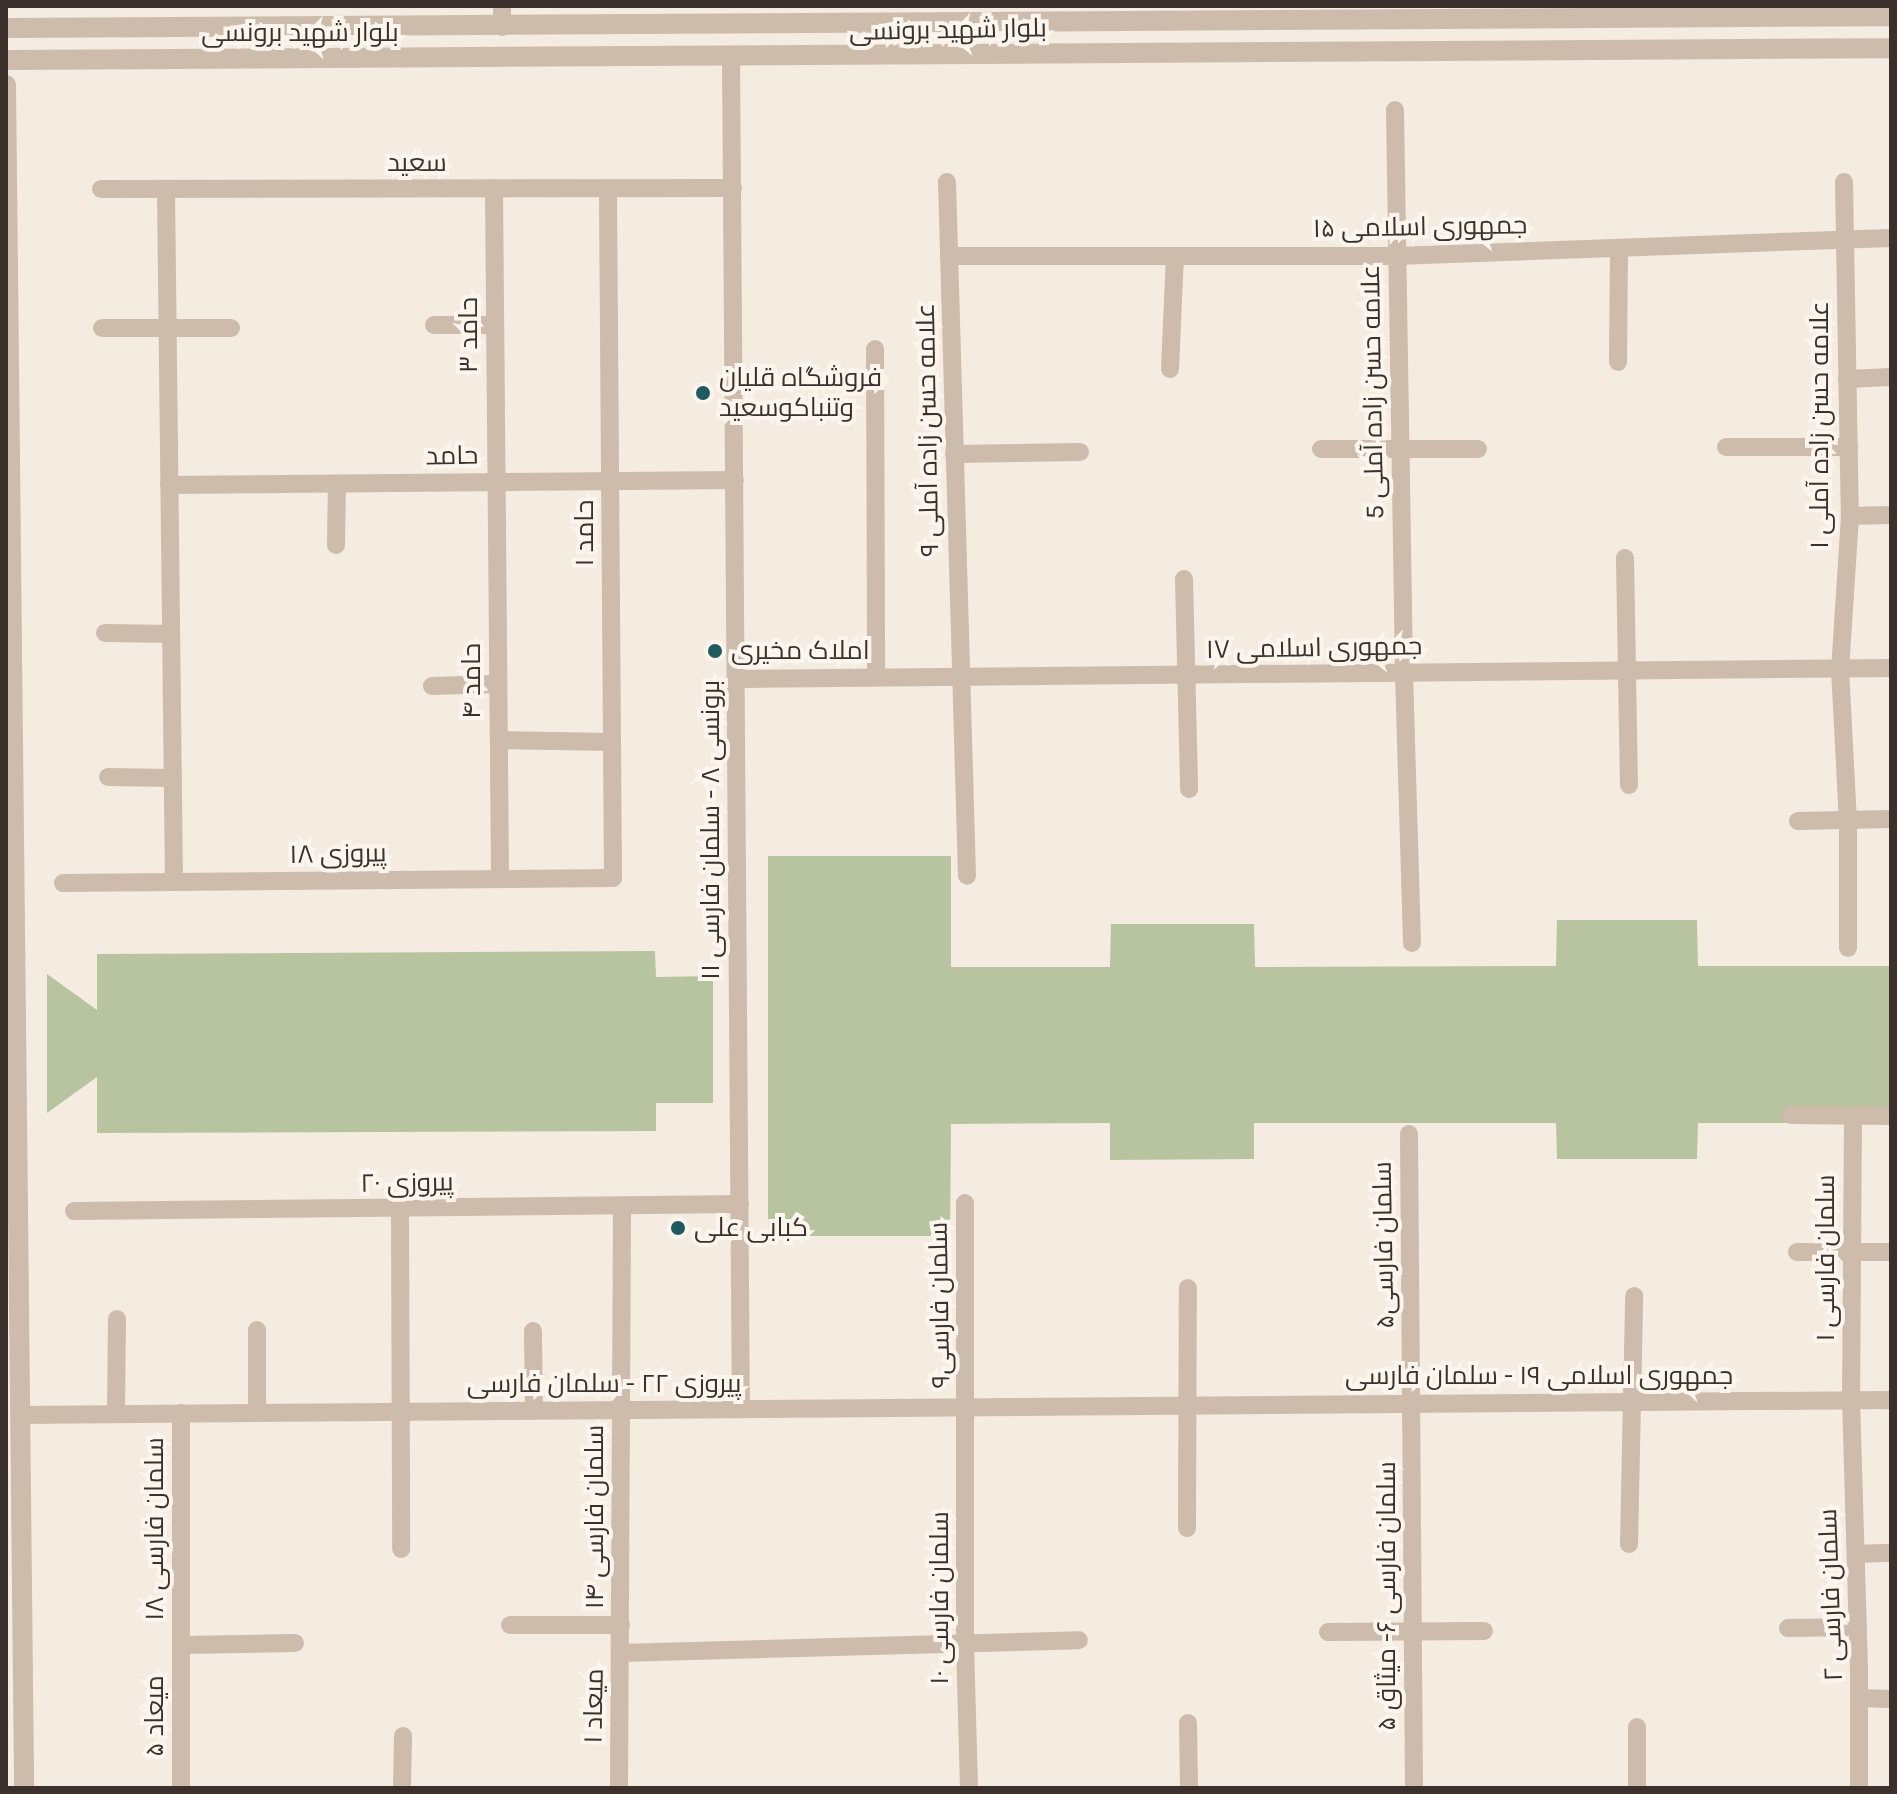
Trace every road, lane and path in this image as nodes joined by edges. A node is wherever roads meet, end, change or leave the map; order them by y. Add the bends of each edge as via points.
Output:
1 (1580, 12) edge
2 (1391, 13) edge
3 (502, 16) edge
4 (865, 16) edge
5 (1891, 16) edge
6 (6, 28) edge
7 (1891, 48) edge
8 (731, 58) junction
9 (6, 60) edge
10 (6, 85) edge
11 (1395, 110) dead end
12 (947, 182) dead end
13 (1844, 182) dead end
14 (494, 188) junction
15 (608, 188) junction
16 (733, 188) junction
17 (101, 189) dead end
18 (166, 189) junction
19 (1891, 238) edge
20 (1845, 240) junction
21 (1619, 248) junction
22 (949, 256) junction
23 (1175, 256) junction
24 (1397, 256) junction
25 (434, 325) dead end
26 (495, 325) junction
27 (102, 328) dead end
28 (168, 328) junction
29 (231, 328) dead end
30 (875, 349) dead end
31 (1618, 362) dead end
32 (1170, 369) dead end
33 (1891, 377) edge
34 (1847, 379) junction
35 (1726, 447) dead end
36 (1849, 447) junction
37 (1400, 448) junction
38 (1321, 449) dead end
39 (1478, 449) dead end
40 (1080, 452) dead end
41 (954, 454) junction
42 (735, 480) junction
43 (610, 481) junction
44 (497, 482) junction
45 (337, 484) junction
46 (169, 485) junction
47 (1891, 515) edge
48 (1850, 516) junction
49 (336, 545) dead end
50 (1625, 558) dead end
51 (9, 566) edge
52 (1184, 579) dead end
53 (105, 633) dead end
54 (171, 634) junction
55 (1891, 668) edge
56 (1840, 669) junction
57 (1628, 671) junction
58 (1404, 673) junction
59 (1185, 675) junction
60 (876, 677) junction
61 (960, 677) junction
62 (737, 679) junction
63 (498, 684) junction
64 (432, 686) dead end
65 (499, 740) junction
66 (612, 742) junction
67 (108, 777) dead end
68 (173, 778) junction
69 (1629, 785) dead end
70 (1189, 789) dead end
71 (1891, 819) edge
72 (1798, 821) dead end
73 (1848, 821) junction
74 (967, 876) dead end
75 (613, 878) joint
76 (500, 879) junction
77 (174, 882) junction
78 (63, 883) dead end
79 (1412, 943) dead end
80 (1848, 948) dead end
81 (1791, 1115) dead end
82 (1891, 1116) edge
83 (1853, 1117) junction
84 (1409, 1134) dead end
85 (965, 1203) dead end
86 (740, 1204) junction
87 (622, 1206) junction
88 (400, 1209) junction
89 (74, 1211) dead end
90 (1797, 1252) dead end
91 (1891, 1252) edge
92 (1852, 1253) junction
93 (1188, 1288) dead end
94 (1634, 1296) dead end
95 (117, 1319) dead end
96 (257, 1330) dead end
97 (533, 1331) dead end
98 (1851, 1400) junction
99 (1891, 1400) edge
100 (1632, 1402) junction
101 (1412, 1403) junction
102 (1187, 1405) junction
103 (967, 1407) junction
104 (741, 1409) junction
105 (534, 1410) junction
106 (621, 1410) junction
107 (399, 1412) junction
108 (181, 1413) junction
109 (257, 1413) junction
110 (116, 1414) junction
111 (20, 1415) junction
112 (1187, 1528) dead end
113 (1629, 1544) dead end
114 (401, 1549) dead end
115 (1891, 1553) edge
116 (1856, 1554) junction
117 (510, 1625) dead end
118 (621, 1625) junction
119 (1858, 1627) junction
120 (1788, 1628) dead end
121 (1413, 1629) junction
122 (1484, 1631) dead end
123 (1328, 1632) dead end
124 (1079, 1640) dead end
125 (295, 1643) dead end
126 (965, 1644) junction
127 (181, 1645) junction
128 (620, 1653) junction
129 (1859, 1698) junction
130 (1891, 1699) edge
131 (1188, 1723) dead end
132 (1637, 1727) dead end
133 (403, 1736) dead end
134 (24, 1788) edge
135 (181, 1788) edge
136 (402, 1788) edge
137 (619, 1788) edge
138 (969, 1788) edge
139 (1189, 1788) edge
140 (1414, 1788) edge
141 (1637, 1788) edge
142 (1859, 1788) edge

1 - 2 street, بلوار شهید برونسی
1 - 5 street, بلوار شهید برونسی
2 - 4 street, بلوار شهید برونسی
3 - 4 street, بلوار شهید برونسی
3 - 6 street, بلوار شهید برونسی
7 - 8 street, بلوار شهید برونسی
8 - 9 street, بلوار شهید برونسی
8 - 16 street, برونسی ۸ - سلمان فارسی ۱۱
10 - 51 street
11 - 24 street, علامه حسن زاده آملی 5
12 - 22 street, علامه حسن زاده آملی ۹
13 - 20 street, علامه حسن زاده آملی ۱
14 - 15 street, سعید
14 - 18 street, سعید
14 - 26 street, حامد ۳
15 - 16 street, سعید
15 - 43 street, حامد ۱
16 - 42 street, برونسی ۸ - سلمان فارسی ۱۱
17 - 18 street, سعید
18 - 28 street
19 - 20 street, جمهوری اسلامی ۱۵
20 - 21 street, جمهوری اسلامی ۱۵
20 - 34 street, علامه حسن زاده آملی ۱
21 - 24 street, جمهوری اسلامی ۱۵
21 - 31 street
22 - 23 street, جمهوری اسلامی ۱۵
22 - 41 street, علامه حسن زاده آملی ۹
23 - 24 street, جمهوری اسلامی ۱۵
23 - 32 street
24 - 37 street, علامه حسن زاده آملی 5
25 - 26 street
26 - 44 street, حامد ۳
27 - 28 street
28 - 29 street
28 - 46 street
30 - 60 street
33 - 34 street
34 - 36 street, علامه حسن زاده آملی ۱
35 - 36 street
36 - 48 street, علامه حسن زاده آملی ۱
37 - 38 street
37 - 39 street
37 - 58 street, علامه حسن زاده آملی 5
40 - 41 street
41 - 61 street, علامه حسن زاده آملی ۹
42 - 43 street, حامد
42 - 62 street, برونسی ۸ - سلمان فارسی ۱۱
43 - 44 street, حامد
43 - 66 street, حامد ۱
44 - 45 street, حامد
44 - 63 street, حامد ۴
45 - 46 street, حامد
45 - 49 street
46 - 54 street
47 - 48 street
48 - 56 street, علامه حسن زاده آملی ۱
50 - 57 street
51 - 111 street
52 - 59 street
53 - 54 street
54 - 68 street
55 - 56 street, جمهوری اسلامی ۱۷
56 - 57 street, جمهوری اسلامی ۱۷
56 - 73 street, علامه حسن زاده آملی ۱
57 - 58 street, جمهوری اسلامی ۱۷
57 - 69 street
58 - 59 street, جمهوری اسلامی ۱۷
58 - 79 street, علامه حسن زاده آملی 5
59 - 61 street, جمهوری اسلامی ۱۷
59 - 70 street
60 - 61 street, جمهوری اسلامی ۱۷
60 - 62 street, جمهوری اسلامی ۱۷
61 - 74 street, علامه حسن زاده آملی ۹
62 - 86 street, برونسی ۸ - سلمان فارسی ۱۱
63 - 64 street
63 - 65 street, حامد ۴
65 - 66 street
65 - 76 street, حامد ۴
66 - 75 street, حامد ۱
67 - 68 street
68 - 77 street
71 - 73 street
72 - 73 street
73 - 80 street, علامه حسن زاده آملی ۱
75 - 76 street, پیروزی ۱۸
76 - 77 street, پیروزی ۱۸
77 - 78 street, پیروزی ۱۸
81 - 83 street
82 - 83 street
83 - 92 street, سلمان فارسی ۱
84 - 101 street, سلمان فارسی۵
85 - 103 street, سلمان فارسی۹
86 - 87 street, پیروزی ۲۰
86 - 104 street, برونسی ۸ - سلمان فارسی ۱۱
87 - 88 street, پیروزی ۲۰
87 - 106 street, سلمان فارسی ۱۴
88 - 89 street, پیروزی ۲۰
88 - 107 street
90 - 92 street
91 - 92 street
92 - 98 street, سلمان فارسی ۱
93 - 102 street
94 - 100 street
95 - 110 street
96 - 109 street
97 - 105 street
98 - 99 street, جمهوری اسلامی ۱۹ - سلمان فارسی
98 - 100 street, جمهوری اسلامی ۱۹ - سلمان فارسی
98 - 116 street, سلمان فارسی ۲
100 - 101 street, جمهوری اسلامی ۱۹ - سلمان فارسی
100 - 113 street
101 - 102 street, جمهوری اسلامی ۱۹ - سلمان فارسی
101 - 121 street, سلمان فارسی ۶- میثاق ۵
102 - 103 street, پیروزی ۲۲ - سلمان فارسی
102 - 112 street
103 - 104 street, پیروزی ۲۲ - سلمان فارسی
103 - 126 street, سلمان فارسی ۱۰
104 - 106 street, پیروزی ۲۲ - سلمان فارسی
105 - 106 street, پیروزی ۲۲ - سلمان فارسی
105 - 107 street, پیروزی ۲۲ - سلمان فارسی
106 - 118 street, سلمان فارسی ۱۴
107 - 109 street, پیروزی ۲۲ - سلمان فارسی
107 - 114 street
108 - 109 street, پیروزی ۲۲ - سلمان فارسی
108 - 110 street, پیروزی ۲۲ - سلمان فارسی
108 - 127 street, سلمان فارسی ۱۸
110 - 111 street, پیروزی ۲۲ - سلمان فارسی
111 - 134 street
115 - 116 street
116 - 119 street, سلمان فارسی ۲
117 - 118 street
118 - 128 street, میعاد ۱
119 - 120 street
119 - 129 street, سلمان فارسی ۲
121 - 122 street
121 - 123 street
121 - 140 street, سلمان فارسی ۶- میثاق ۵
124 - 126 street
125 - 127 street
126 - 128 street
126 - 138 street, سلمان فارسی ۱۰
127 - 135 street, میعاد ۵
128 - 137 street, میعاد ۱
129 - 130 street
129 - 142 street, سلمان فارسی ۲
131 - 139 street
132 - 141 street
133 - 136 street

